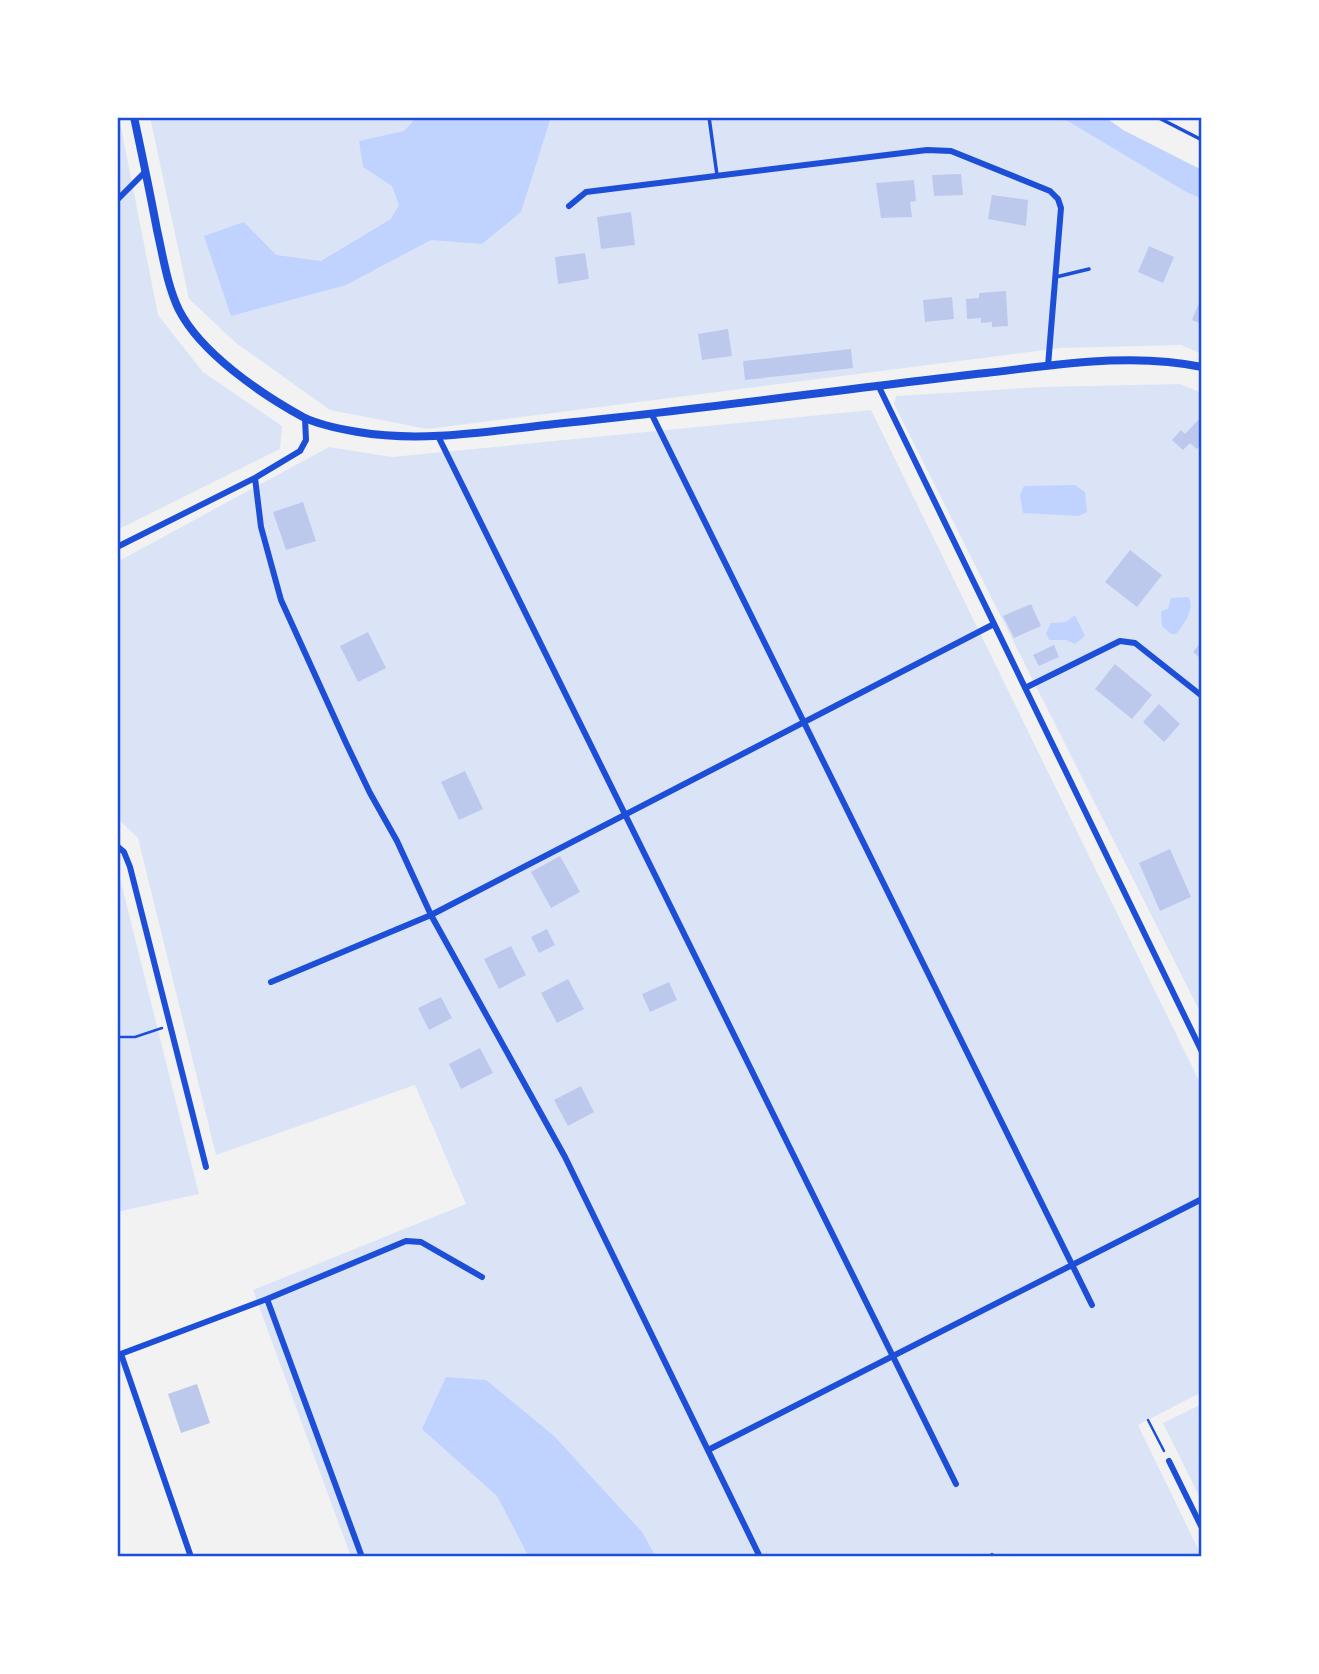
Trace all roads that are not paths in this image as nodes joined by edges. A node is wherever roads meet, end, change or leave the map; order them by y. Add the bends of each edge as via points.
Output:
1 (134, 117) edge
2 (709, 117) edge
3 (1157, 117) edge
4 (1202, 140) edge
5 (145, 172) junction
6 (717, 176) junction
7 (117, 200) edge
8 (569, 206) dead end
9 (1089, 269) dead end
10 (1056, 277) junction
11 (1048, 366) junction
12 (1202, 367) edge
13 (878, 385) junction
14 (652, 415) junction
15 (305, 418) junction
16 (438, 436) junction
17 (255, 478) junction
18 (117, 547) edge
19 (994, 624) junction
20 (1025, 688) junction
21 (1202, 696) edge
22 (804, 723) junction
23 (625, 814) junction
24 (117, 846) edge
25 (431, 915) junction
26 (271, 982) dead end
27 (1202, 1052) edge
28 (206, 1167) dead end
29 (1202, 1199) edge
30 (1071, 1264) junction
31 (482, 1277) dead end
32 (267, 1299) junction
33 (1092, 1305) dead end
34 (119, 1355) edge
35 (892, 1355) junction
36 (708, 1450) junction
37 (1169, 1461) road end
38 (956, 1484) dead end
39 (1202, 1528) edge
40 (191, 1557) edge
41 (362, 1557) edge
42 (760, 1557) edge

1 - 5 street
2 - 6 lane
3 - 4 lane
5 - 7 street
5 - 15 street via 167,276 179,310 199,340 228,366
6 - 8 street via 586,192
6 - 10 street via 927,150 951,151 1050,191 1058,199
9 - 10 lane
10 - 11 street
11 - 12 street via 1130,360
11 - 13 street
13 - 14 street
13 - 19 street
14 - 16 street
14 - 22 street
15 - 16 street via 358,432
15 - 17 street via 306,440 300,451
16 - 23 street
17 - 18 street
17 - 25 street via 261,527 281,600
19 - 20 street
19 - 22 street
20 - 21 street via 1120,641 1135,643
20 - 27 street
22 - 23 street
22 - 30 street
23 - 25 street
23 - 35 street
24 - 28 street via 130,867
25 - 26 street
25 - 36 street via 565,1157
29 - 30 street
30 - 33 street
30 - 35 street
31 - 32 street via 421,1242 406,1241
32 - 34 street
32 - 41 street
34 - 40 street
35 - 36 street
35 - 38 street
36 - 42 street
37 - 39 street

